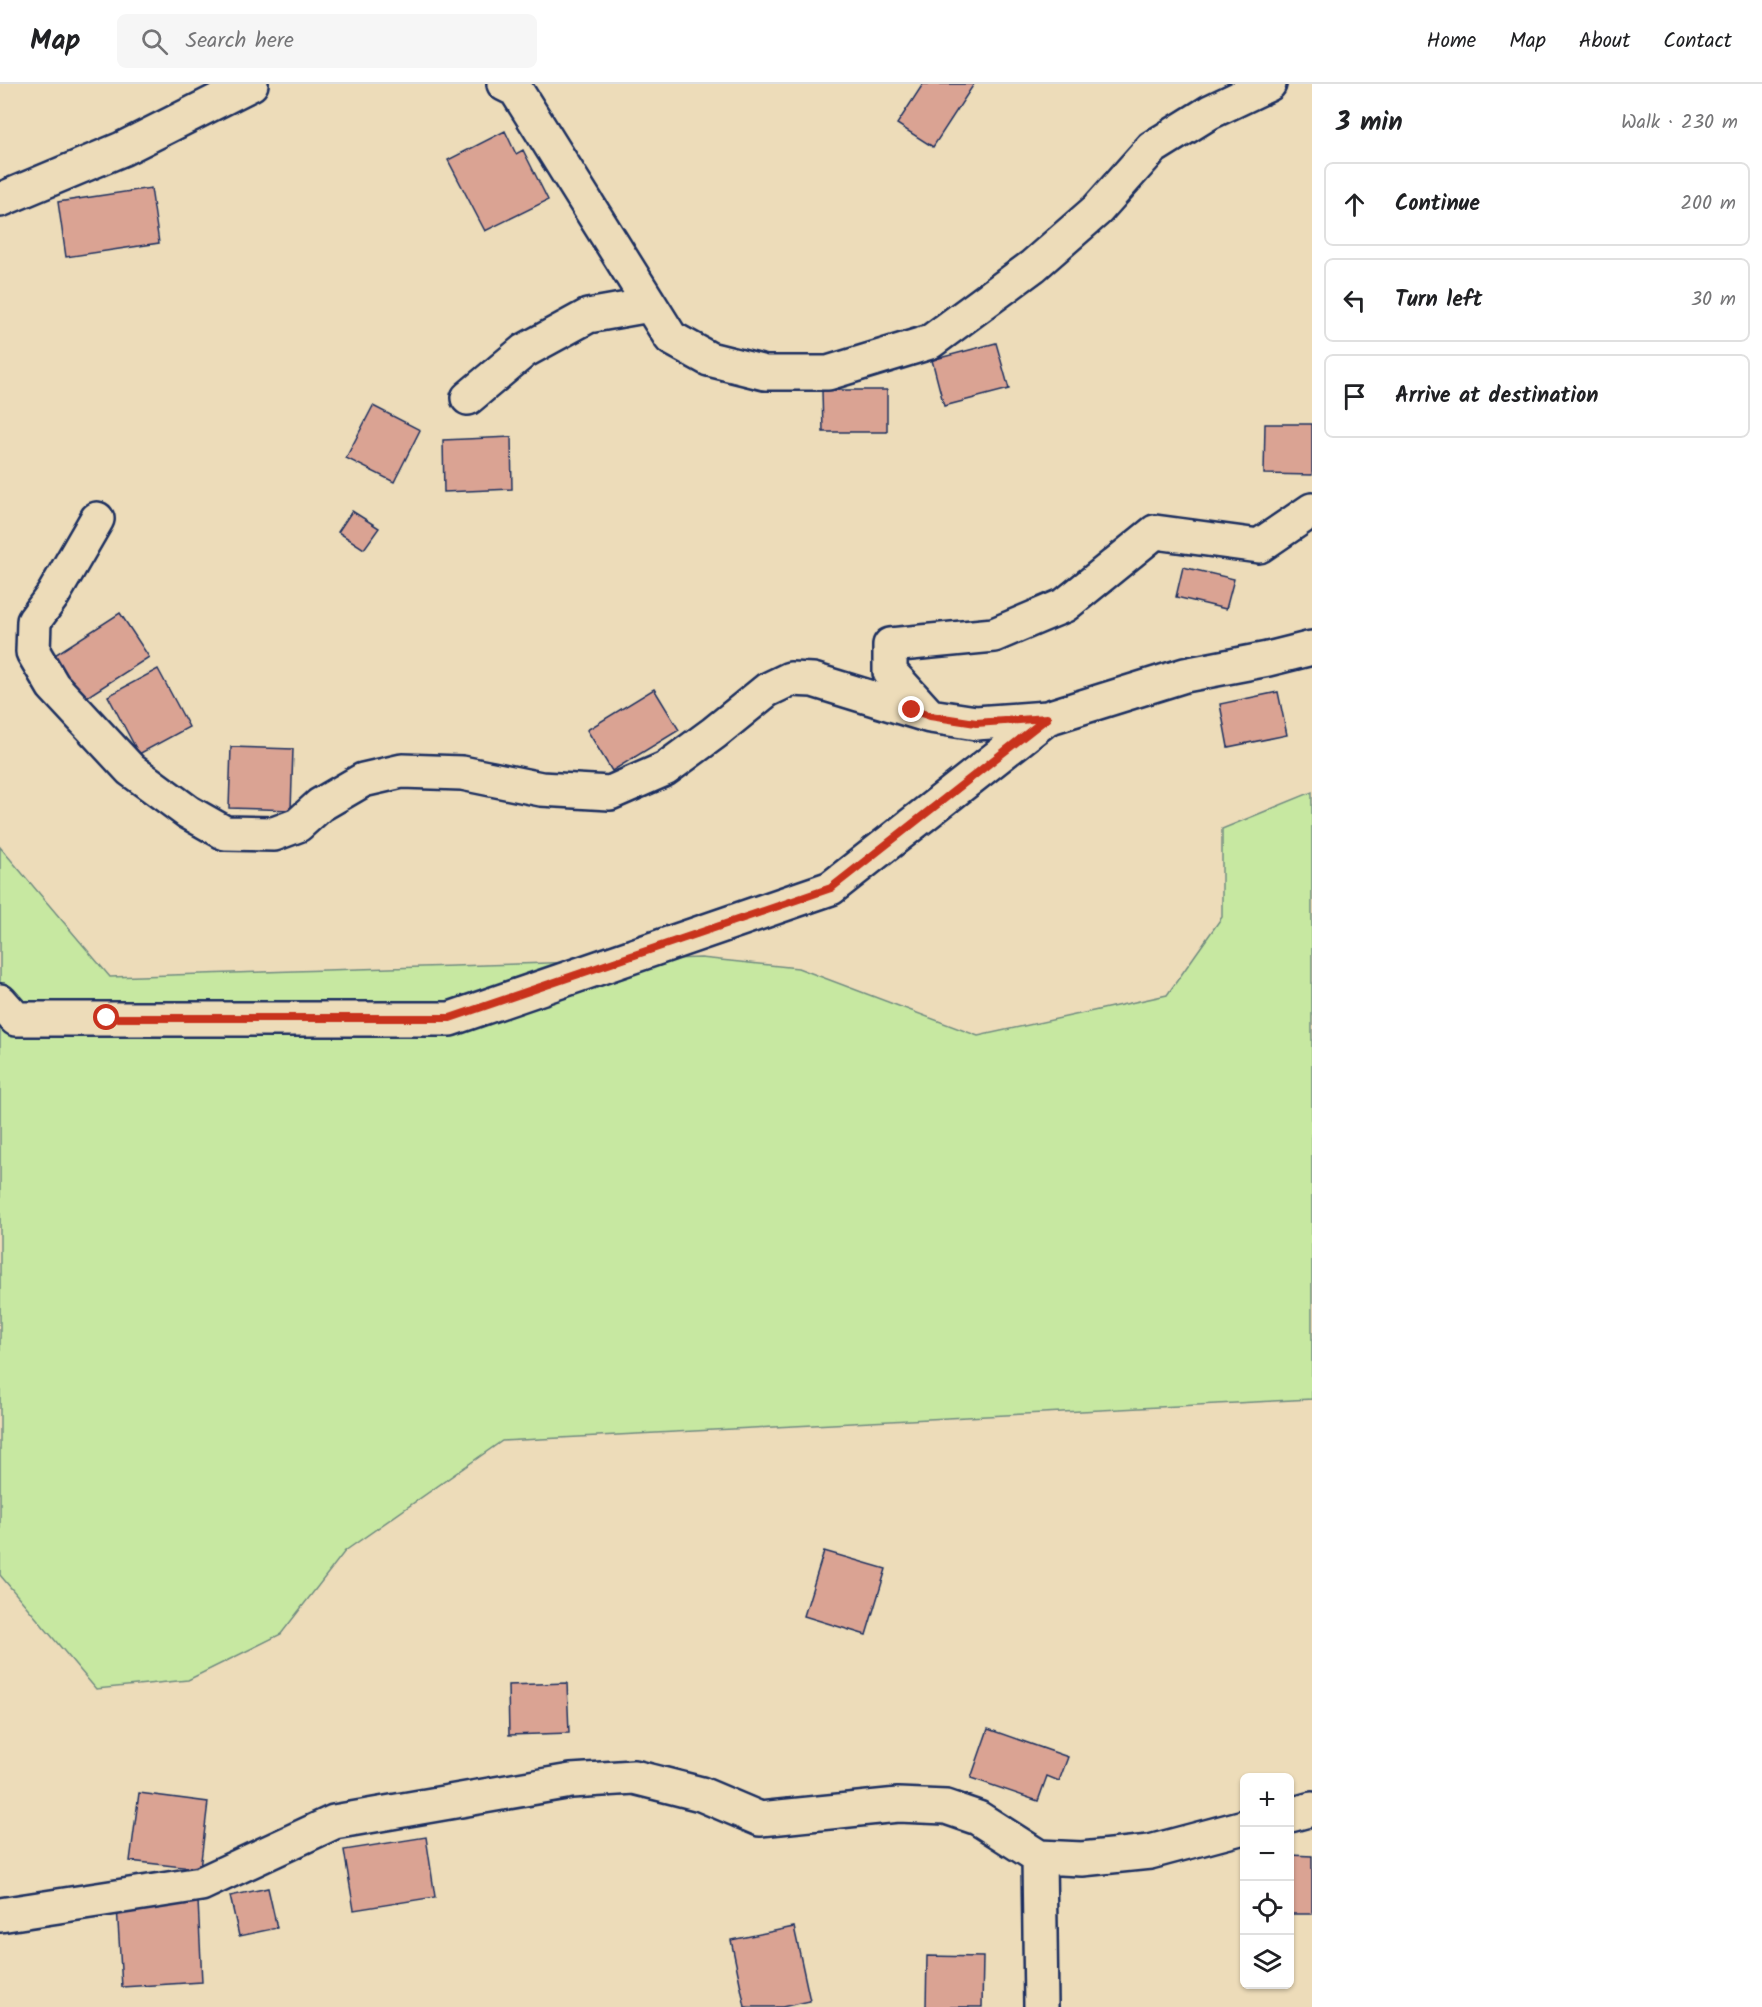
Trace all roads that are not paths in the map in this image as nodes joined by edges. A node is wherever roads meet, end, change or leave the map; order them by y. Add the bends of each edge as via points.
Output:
1 (251, 84) edge
2 (504, 84) edge
3 (1269, 84) edge
4 (0, 200) edge
5 (650, 305) junction
6 (468, 398) dead end
7 (1312, 510) edge
8 (97, 519) dead end
9 (1312, 648) edge
10 (930, 716) junction
11 (1047, 718) junction
12 (0, 1001) edge
13 (1312, 1809) edge
14 (1294, 1814) edge
15 (1240, 1828) edge
16 (1039, 1857) junction
17 (0, 1915) edge
18 (1041, 2007) edge

1 - 4 street via 122,149
2 - 5 street via 516,90
3 - 5 street via 1210,112 1152,148 1097,210 1041,260 930,342 828,372 765,372 709,359 671,338
5 - 6 street via 588,316 524,351
7 - 10 street via 1259,546 1155,532 1065,605 994,635 890,645 890,672
8 - 10 street via 53,596 34,621 33,652 53,686 131,770 188,812 225,833 274,834 298,825 320,805 363,780 402,771 462,773 541,789 610,793 665,769 766,690 790,679 813,680
9 - 11 street via 1185,675
10 - 11 street via 976,723
11 - 12 street via 831,888 450,1018 16,1018
13 - 14 street
15 - 16 street via 1150,1852 1082,1860
16 - 17 street via 978,1818 946,1807 898,1805 760,1819 701,1794 634,1777 571,1781 334,1822 201,1884
16 - 18 street

